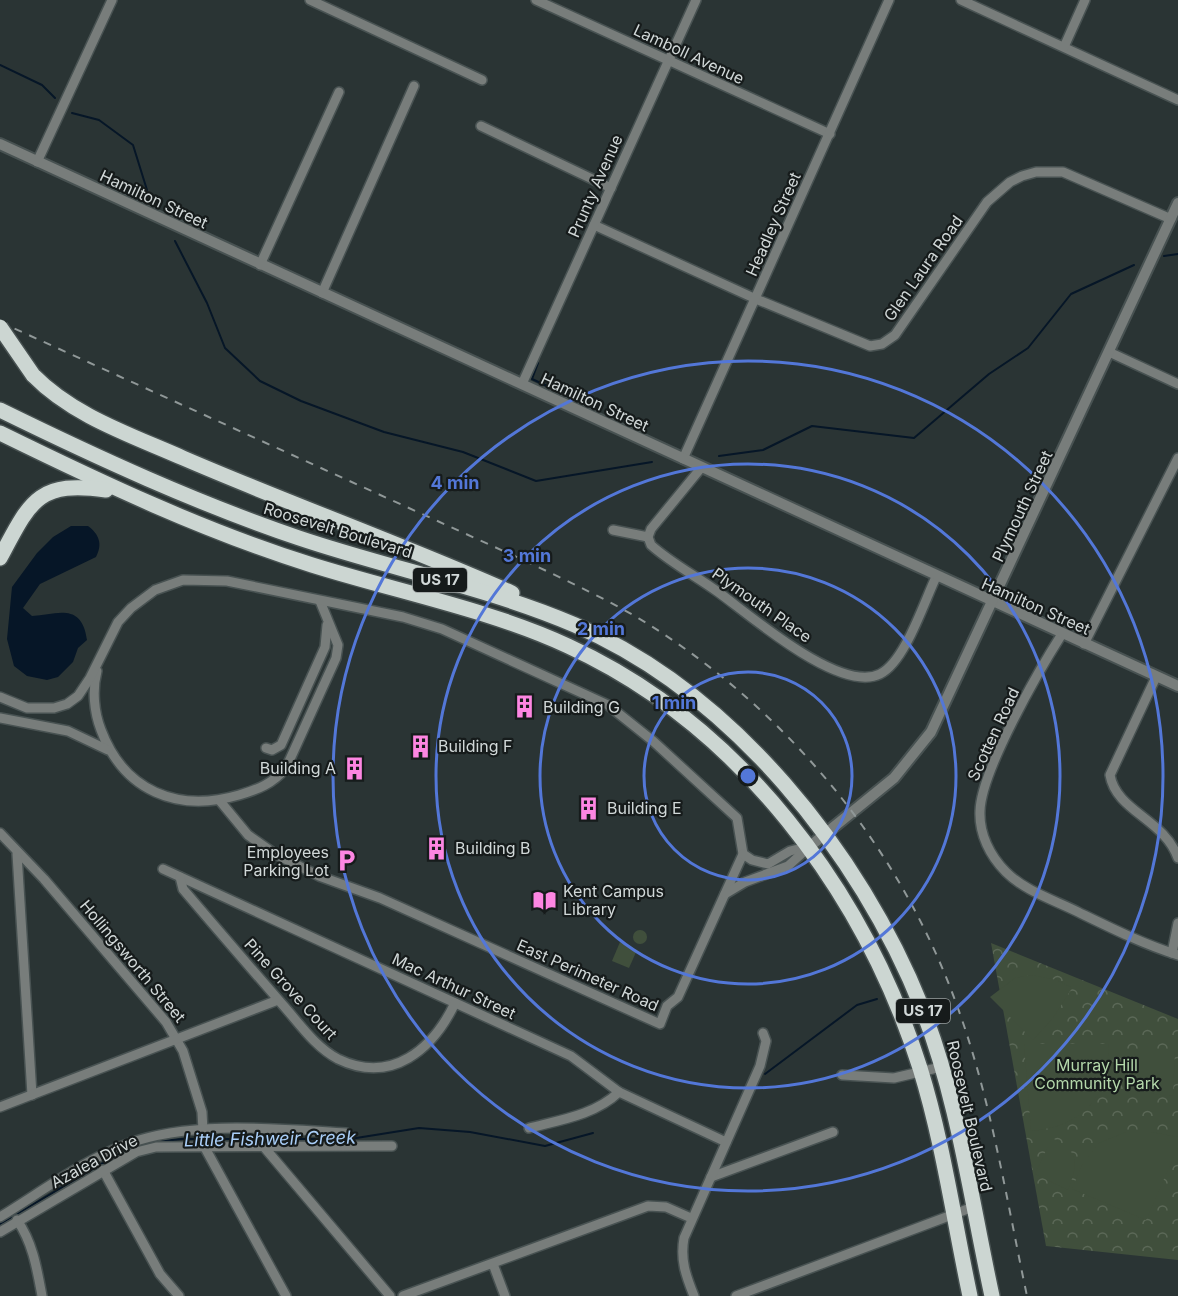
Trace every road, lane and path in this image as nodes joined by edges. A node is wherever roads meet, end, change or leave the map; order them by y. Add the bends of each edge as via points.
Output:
1 (112, 0) edge
2 (310, 0) edge
3 (536, 0) edge
4 (696, 0) edge
5 (889, 0) edge
6 (961, 0) edge
7 (1085, 0) edge
8 (1064, 47) junction
9 (668, 61) junction
10 (482, 80) dead end
11 (414, 86) dead end
12 (339, 92) dead end
13 (1178, 100) edge
14 (481, 126) dead end
15 (830, 134) junction
16 (0, 144) edge
17 (37, 162) junction
18 (611, 188) junction
19 (1178, 203) edge
20 (1171, 219) junction
21 (594, 225) junction
22 (260, 265) junction
23 (322, 293) junction
24 (756, 299) junction
25 (0, 327) edge
26 (1109, 352) junction
27 (522, 384) junction
28 (1178, 384) edge
29 (0, 410) edge
30 (2, 435) edge
31 (1178, 458) edge
32 (683, 459) junction
33 (701, 468) junction
34 (124, 492) junction
35 (613, 530) dead end
36 (648, 537) junction
37 (0, 558) edge
38 (936, 577) junction
39 (320, 601) junction
40 (993, 603) junction
41 (326, 617) junction
42 (576, 626) junction
43 (1062, 634) junction
44 (1084, 644) junction
45 (101, 656) junction
46 (1156, 677) junction
47 (1178, 686) edge
48 (0, 697) edge
49 (0, 718) edge
50 (266, 748) dead end
51 (108, 750) junction
52 (220, 801) junction
53 (0, 833) edge
54 (826, 834) junction
55 (809, 847) junction
56 (17, 854) junction
57 (743, 854) junction
58 (1178, 858) edge
59 (163, 869) dead end
60 (180, 877) junction
61 (725, 894) junction
62 (1178, 923) edge
63 (1175, 954) edge
64 (278, 999) junction
65 (455, 1003) junction
66 (763, 1033) dead end
67 (177, 1038) junction
68 (941, 1067) junction
69 (921, 1072) junction
70 (842, 1075) dead end
71 (619, 1092) junction
72 (32, 1095) junction
73 (0, 1107) edge
74 (529, 1128) dead end
75 (203, 1131) junction
76 (833, 1132) dead end
77 (345, 1133) dead end
78 (726, 1142) junction
79 (204, 1146) junction
80 (392, 1146) dead end
81 (264, 1148) junction
82 (103, 1170) junction
83 (711, 1177) junction
84 (973, 1208) junction
85 (953, 1214) junction
86 (0, 1217) edge
87 (691, 1218) junction
88 (17, 1220) junction
89 (0, 1232) edge
90 (493, 1264) junction
91 (42, 1296) edge
92 (179, 1296) edge
93 (286, 1296) edge
94 (390, 1296) edge
95 (403, 1296) edge
96 (506, 1296) edge
97 (694, 1296) edge
98 (736, 1296) edge
99 (969, 1296) edge
100 (992, 1296) edge

1 - 17 street
2 - 10 street
3 - 9 street, Lamboll Avenue
4 - 9 street, Prunty Avenue
5 - 15 street, Headley Street
6 - 8 street
7 - 8 street
8 - 13 street
9 - 15 street, Lamboll Avenue
9 - 18 street, Prunty Avenue
11 - 23 street
12 - 22 street
14 - 18 street
15 - 24 street, Headley Street
16 - 17 street, Hamilton Street
17 - 22 street, Hamilton Street
18 - 21 street, Prunty Avenue
19 - 20 street, Plymouth Street
20 - 24 street, Glen Laura Road via 1077,176 1036,172 1010,182 987,202 895,335 882,344 858,343
20 - 26 street, Plymouth Street
21 - 24 street, Glen Laura Road
21 - 27 street, Prunty Avenue
22 - 23 street, Hamilton Street
23 - 27 street, Hamilton Street
24 - 32 street, Headley Street
25 - 42 highway, bridge via 33,375 89,417 496,586
26 - 28 street
26 - 40 street, Plymouth Street
27 - 32 street, Hamilton Street
29 - 42 highway, Roosevelt Boulevard / US 17 via 110,463 257,524 507,600
30 - 34 highway, US 17
31 - 44 street
32 - 33 street, Hamilton Street
33 - 36 street
33 - 38 street, Hamilton Street
34 - 37 highway via 87,487 53,490 24,513
34 - 55 highway, US 17 via 273,552 516,626 594,659 644,688 700,731 743,771
35 - 36 street
36 - 38 street, Plymouth Place via 658,552 781,640 812,659 858,678 879,675 895,661
38 - 40 street, Hamilton Street
39 - 41 street
39 - 45 street via 214,579 175,582 155,590 130,608 118,622
39 - 57 street via 429,624 608,705 737,818
40 - 43 street, Hamilton Street
40 - 54 street, Plymouth Street via 947,703 919,750 894,778
41 - 50 street via 325,647 281,745 272,750
41 - 52 street via 338,645 336,658 285,768 262,788
42 - 54 highway, Roosevelt Boulevard / US 17 via 643,662 700,704 775,772
43 - 44 street, Hamilton Street
43 - 63 street, Scotten Road via 1042,665 986,781 980,812 985,842 998,863 1026,887
44 - 46 street, Hamilton Street
45 - 48 street via 78,696 67,704 27,708
45 - 51 street via 94,689 98,722
46 - 47 street, Hamilton Street
46 - 58 street via 1110,775 1117,795 1163,831
49 - 51 street via 68,731
51 - 52 street via 132,778 157,794 180,800
52 - 61 street, East Perimeter Road via 248,835 275,854 660,1024 667,1006 678,997
53 - 56 street, Hollingsworth Street
54 - 55 street, Plymouth Street
54 - 68 highway, Roosevelt Boulevard / US 17 via 900,957
55 - 57 street via 790,851 768,864
55 - 61 street via 788,866
55 - 69 highway, US 17 via 869,944
56 - 67 street, Hollingsworth Street via 44,879
56 - 72 street
57 - 61 street, East Perimeter Road
59 - 60 street, Mac Arthur Street
60 - 64 street, Pine Grove Court via 183,889
60 - 65 street, Mac Arthur Street
62 - 63 street
64 - 65 street, Pine Grove Court via 324,1050 338,1059 369,1067 394,1064 417,1054 440,1032
64 - 67 street
65 - 71 street, Mac Arthur Street via 571,1056
66 - 78 street via 766,1041 760,1066
67 - 72 street
67 - 75 street, Hollingsworth Street via 202,1112
68 - 69 street
68 - 84 highway, Roosevelt Boulevard / US 17
69 - 70 street via 894,1078
69 - 85 highway, US 17
71 - 74 street via 594,1109
71 - 78 street, Mac Arthur Street
72 - 73 street
75 - 77 street, Azalea Drive via 262,1128
75 - 86 street, Azalea Drive via 160,1135 127,1144 85,1164
76 - 83 street
78 - 83 street
79 - 81 street, Azalea Drive
79 - 82 street, Azalea Drive via 156,1147 136,1152
79 - 93 street
80 - 81 street, Azalea Drive
81 - 94 street
82 - 88 street, Azalea Drive
82 - 92 street via 160,1274
83 - 87 street
84 - 85 street
84 - 100 highway, Roosevelt Boulevard / US 17
85 - 98 street
85 - 99 highway, US 17
87 - 90 street via 666,1207 648,1206
87 - 97 street via 681,1251
88 - 89 street, Azalea Drive
88 - 91 street via 36,1259
90 - 95 street
90 - 96 street

